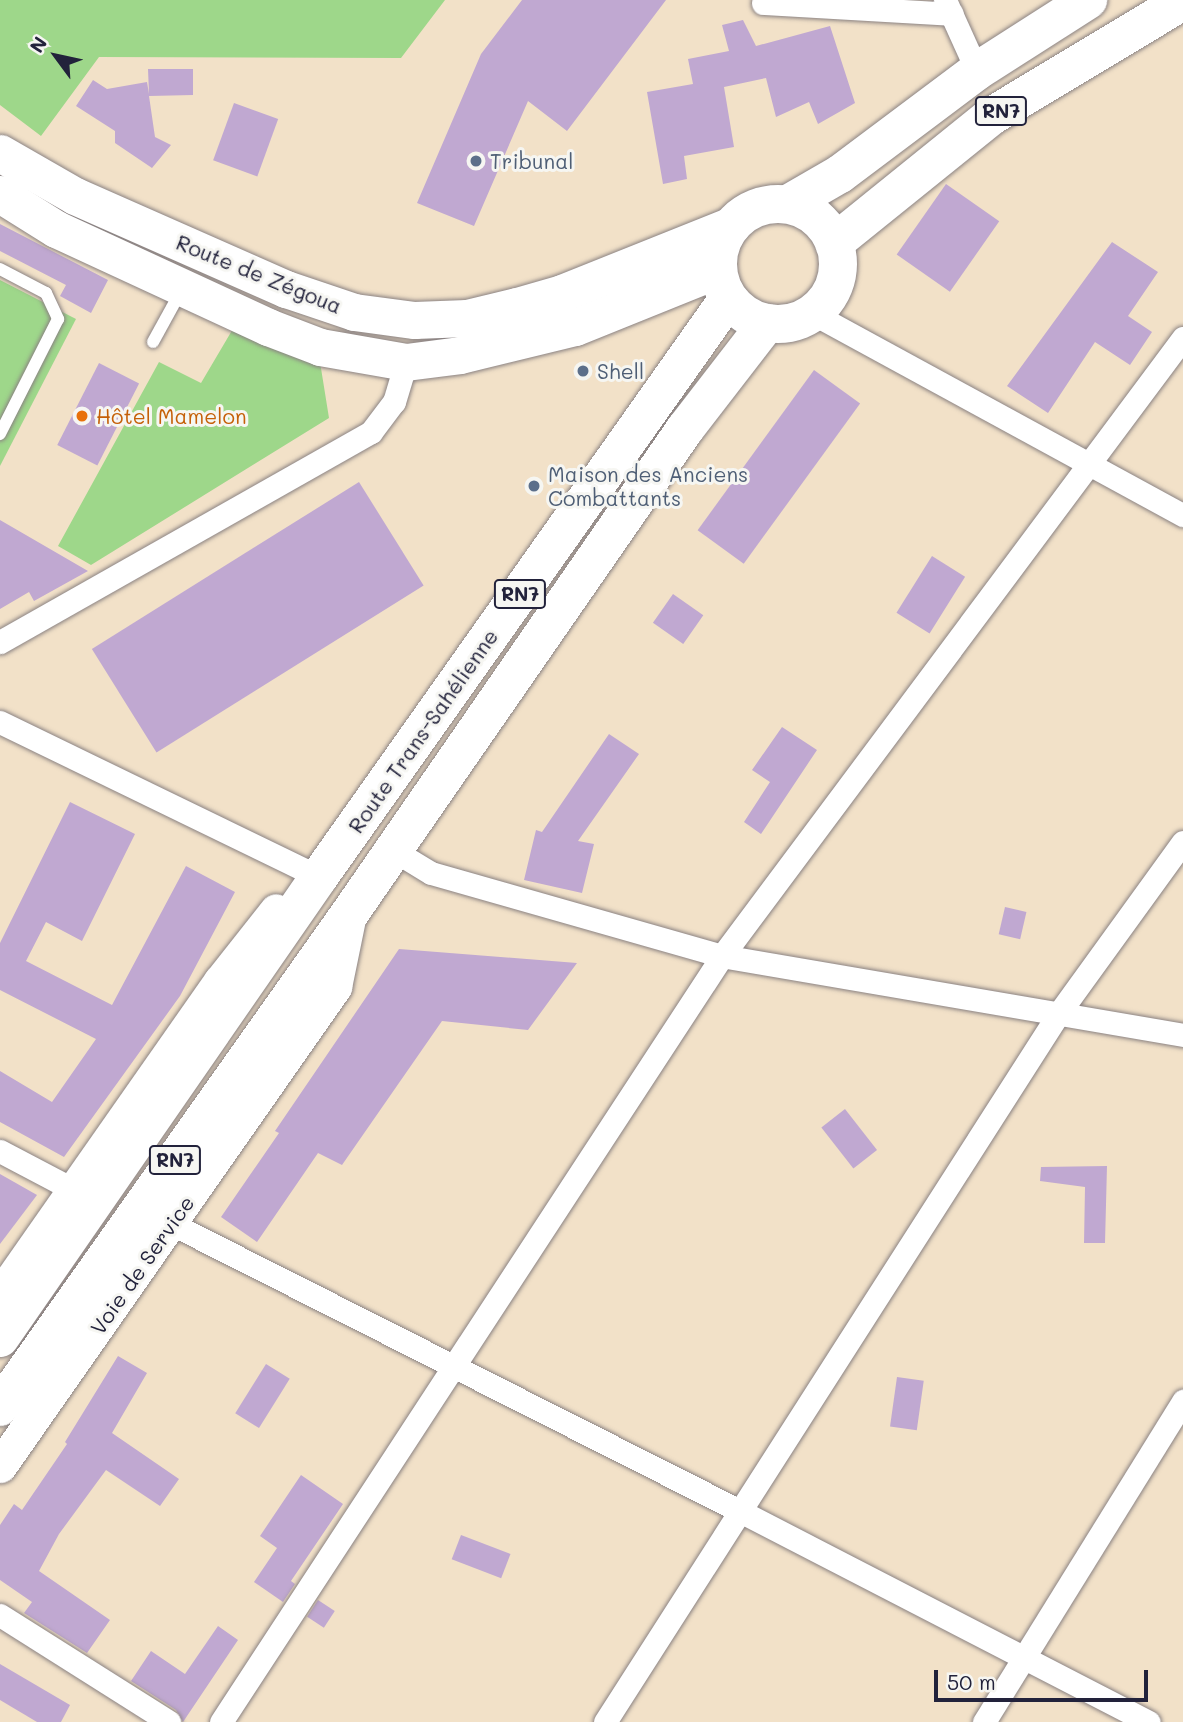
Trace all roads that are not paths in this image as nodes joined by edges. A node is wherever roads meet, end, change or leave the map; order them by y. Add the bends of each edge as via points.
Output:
1 (1088, 0) edge
2 (1183, 1) edge
3 (764, 3) dead end
4 (948, 7) edge
5 (976, 71) junction
6 (0, 153) edge
7 (0, 194) edge
8 (788, 204) junction
9 (732, 225) junction
10 (834, 243) junction
11 (0, 269) edge
12 (723, 284) junction
13 (183, 288) junction
14 (812, 313) junction
15 (767, 323) junction
16 (1183, 338) edge
17 (153, 342) dead end
18 (406, 362) junction
19 (5, 412) edge
20 (0, 434) edge
21 (1086, 465) junction
22 (1183, 515) edge
23 (0, 642) edge
24 (0, 722) edge
25 (1183, 842) edge
26 (393, 850) junction
27 (315, 883) junction
28 (350, 913) junction
29 (722, 956) junction
30 (1059, 1013) junction
31 (1183, 1035) edge
32 (0, 1151) edge
33 (74, 1190) junction
34 (172, 1224) junction
35 (0, 1296) edge
36 (0, 1338) edge
37 (454, 1368) junction
38 (1183, 1401) edge
39 (0, 1407) edge
40 (0, 1466) edge
41 (738, 1510) junction
42 (0, 1615) edge
43 (1023, 1659) junction
44 (169, 1722) edge
45 (220, 1722) edge
46 (605, 1722) edge
47 (984, 1722) edge
48 (1148, 1722) edge

1 - 5 highway, RN7
2 - 10 highway, RN7 via 990,117
3 - 4 street
4 - 5 street
5 - 8 highway, RN7 via 840,174
6 - 9 main road, Route de Zégoua via 75,196 286,289 354,312 414,320 467,318 562,293
7 - 13 main road, Route de Zégoua via 57,229
8 - 9 highway, RN7 via 757,207
8 - 10 highway via 817,218
9 - 12 highway, Route Trans-Sahélienne / RN7 via 718,254
10 - 14 highway via 838,259 832,289
11 - 19 lane via 46,293 58,319
12 - 15 highway via 739,311
12 - 18 main road, Route de Zégoua via 575,327 460,355
12 - 27 highway, Route Trans-Sahélienne / RN7
13 - 17 lane
13 - 18 main road, Route de Zégoua via 320,347
14 - 15 highway via 783,324
14 - 21 street
15 - 26 highway, Route Trans-Sahélienne / RN7 via 685,429
16 - 21 street
18 - 23 street via 394,402 371,432
19 - 20 lane
21 - 22 street
21 - 29 street
24 - 27 street
25 - 30 street
26 - 28 highway, Route Trans-Sahélienne / RN7
26 - 29 street via 430,873
27 - 33 main road via 276,910 220,981
27 - 36 highway, RN7
28 - 34 main road, Voie de Service via 335,986
28 - 39 highway, RN7
29 - 30 street
29 - 37 street
30 - 31 street
30 - 41 street
32 - 33 street
33 - 35 main road
34 - 37 street
34 - 40 main road, Voie de Service
37 - 41 street
37 - 45 street
38 - 43 street
41 - 43 street
41 - 46 street
42 - 44 street
43 - 47 street
43 - 48 street

